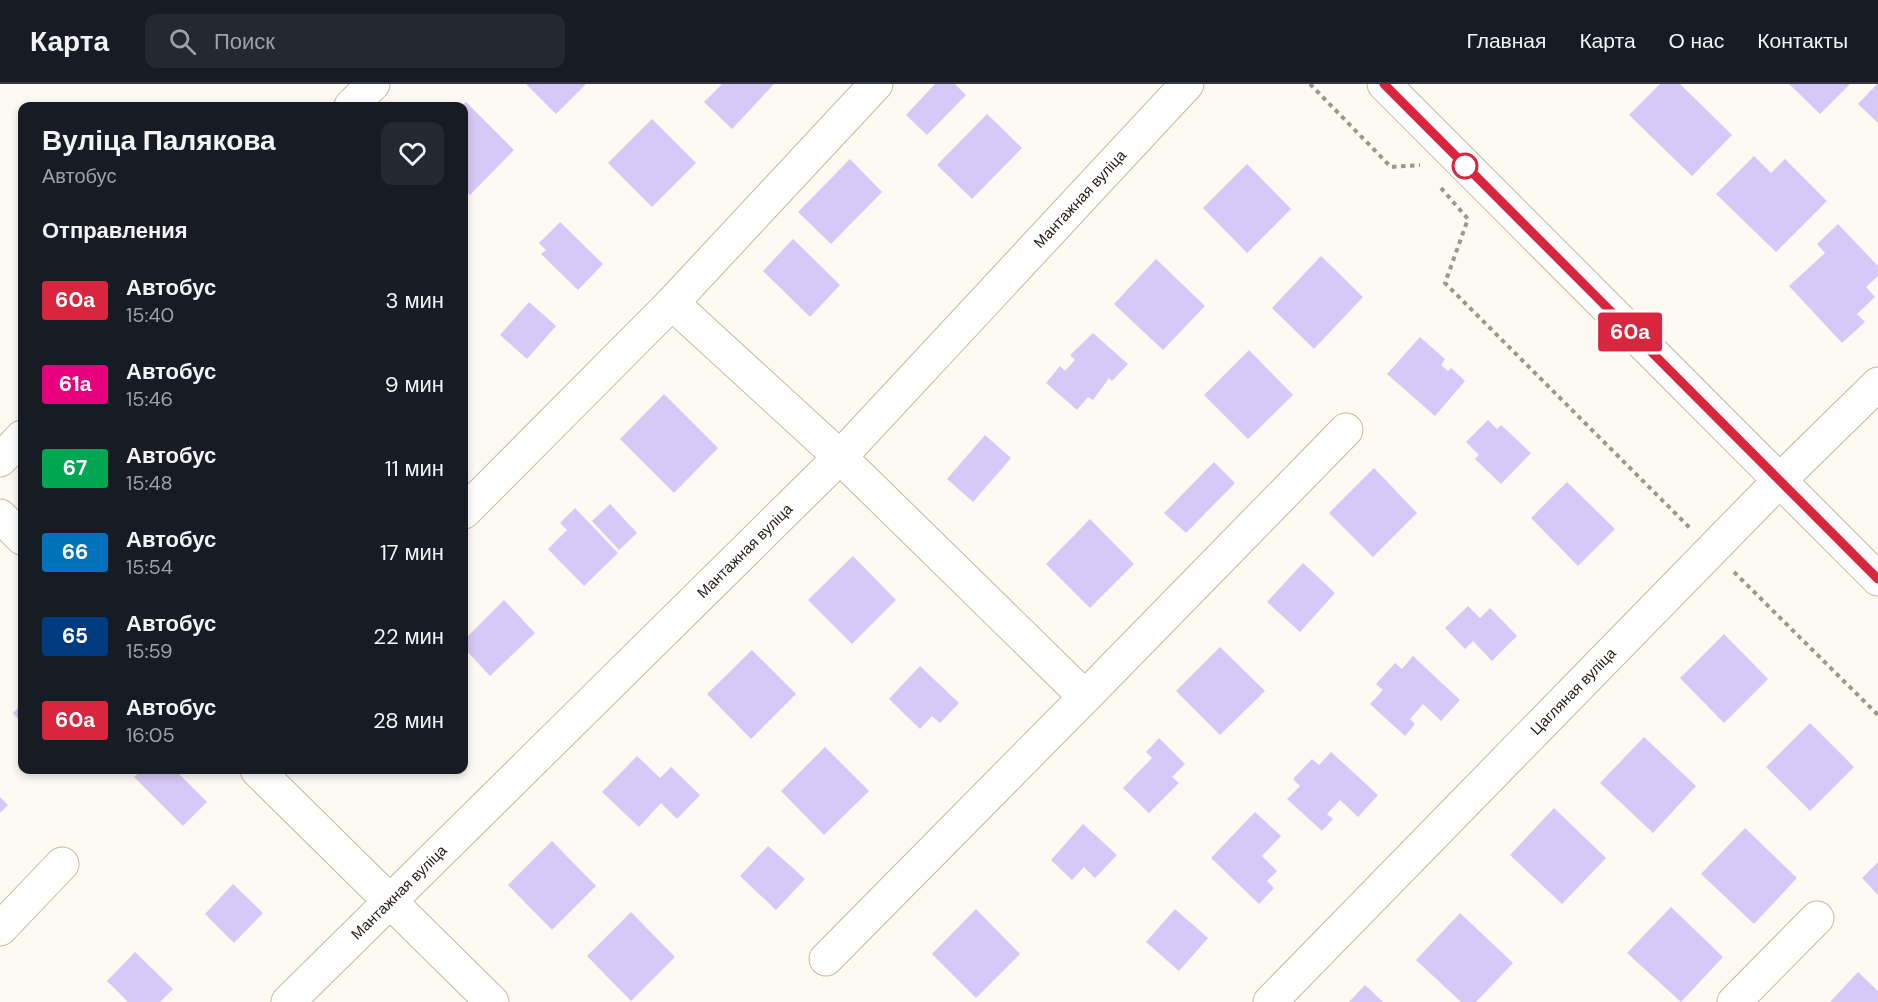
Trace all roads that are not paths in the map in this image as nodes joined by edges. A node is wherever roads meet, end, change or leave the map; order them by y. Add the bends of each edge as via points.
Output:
1 (373, 84) edge
2 (876, 84) edge
3 (1187, 84) edge
4 (1384, 84) edge
5 (355, 102) edge
6 (672, 303) junction
7 (1878, 384) edge
8 (1346, 430) dead end
9 (18, 441) edge
10 (840, 457) junction
11 (0, 460) edge
12 (1779, 482) junction
13 (468, 508) edge
14 (0, 516) edge
15 (18, 534) edge
16 (1878, 579) edge
17 (1085, 697) junction
18 (261, 774) edge
19 (62, 864) dead end
20 (390, 901) junction
21 (1817, 918) dead end
22 (0, 928) edge
23 (826, 959) dead end
24 (288, 1002) edge
25 (492, 1002) edge
26 (1270, 1002) edge
27 (1734, 1002) edge

1 - 5 street
2 - 6 street
3 - 10 street, Мантажная вуліца
4 - 12 street
6 - 10 street
6 - 13 street
7 - 12 street, Цагляная вуліца
8 - 17 street
9 - 11 street
10 - 17 street
10 - 20 street, Мантажная вуліца
12 - 16 street
12 - 26 street, Цагляная вуліца
14 - 15 street
17 - 23 street
18 - 20 street
19 - 22 street
20 - 24 street, Мантажная вуліца
20 - 25 street
21 - 27 street

